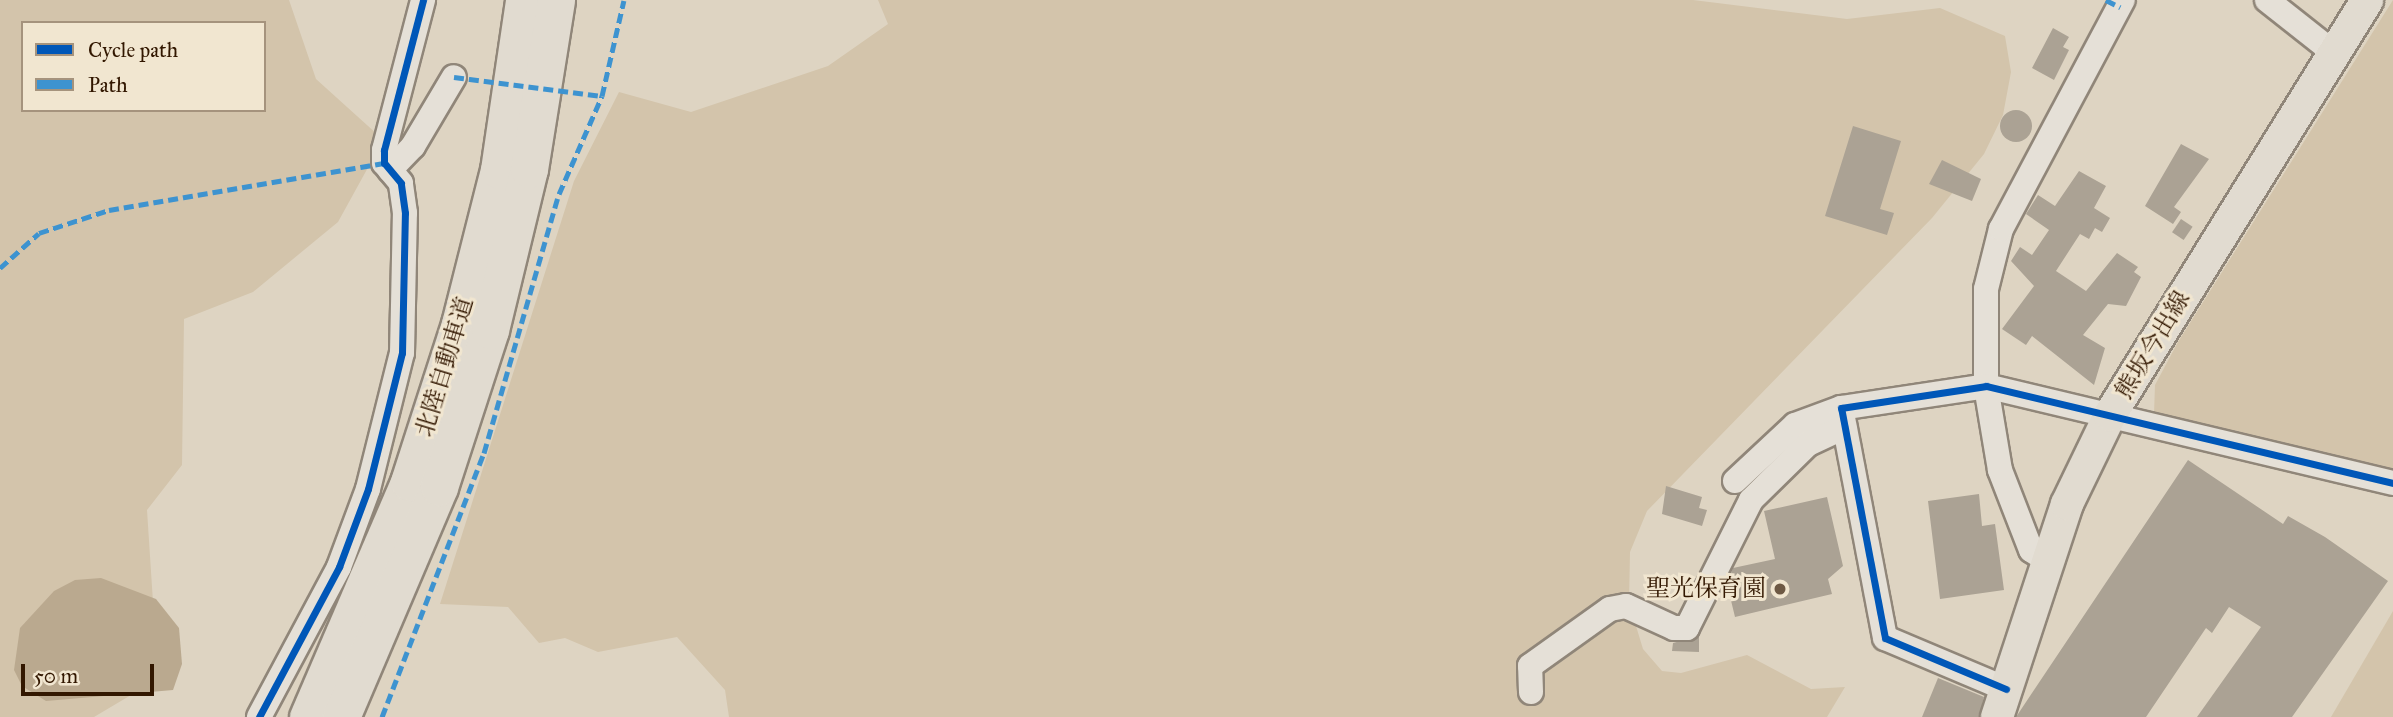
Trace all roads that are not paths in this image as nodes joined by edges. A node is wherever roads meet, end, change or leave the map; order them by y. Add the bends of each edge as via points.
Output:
1 (423, 0) edge
2 (524, 0) edge
3 (556, 0) edge
4 (2123, 0) edge
5 (2267, 0) edge
6 (2367, 0) edge
7 (2334, 53) junction
8 (454, 76) dead end
9 (390, 170) junction
10 (1986, 386) junction
11 (2110, 415) junction
12 (1843, 417) junction
13 (1735, 481) dead end
14 (2393, 483) edge
15 (2050, 562) junction
16 (1531, 692) dead end
17 (2001, 703) edge
18 (259, 717) edge
19 (308, 717) edge
20 (341, 717) edge

1 - 9 street via 384,150
2 - 19 highway, 北陸自動車道 via 499,170 460,324 409,482
3 - 20 highway, 北陸自動車道 via 529,169 490,330 421,532
4 - 10 street via 2001,229 1986,289
5 - 7 street
6 - 7 main road, 熊坂今出線
7 - 11 main road, 熊坂今出線
8 - 9 street via 413,146
9 - 18 street via 401,183 405,213 402,353 368,489 340,567
10 - 11 street
10 - 12 street
10 - 15 street via 2015,521 2031,550
11 - 14 street
11 - 15 main road, 熊坂今出線 via 2067,504
12 - 13 street via 1795,425
12 - 16 street via 1751,500 1687,628 1674,628 1626,606 1609,609 1530,666
12 - 17 street via 1885,638
15 - 17 main road, 熊坂今出線

